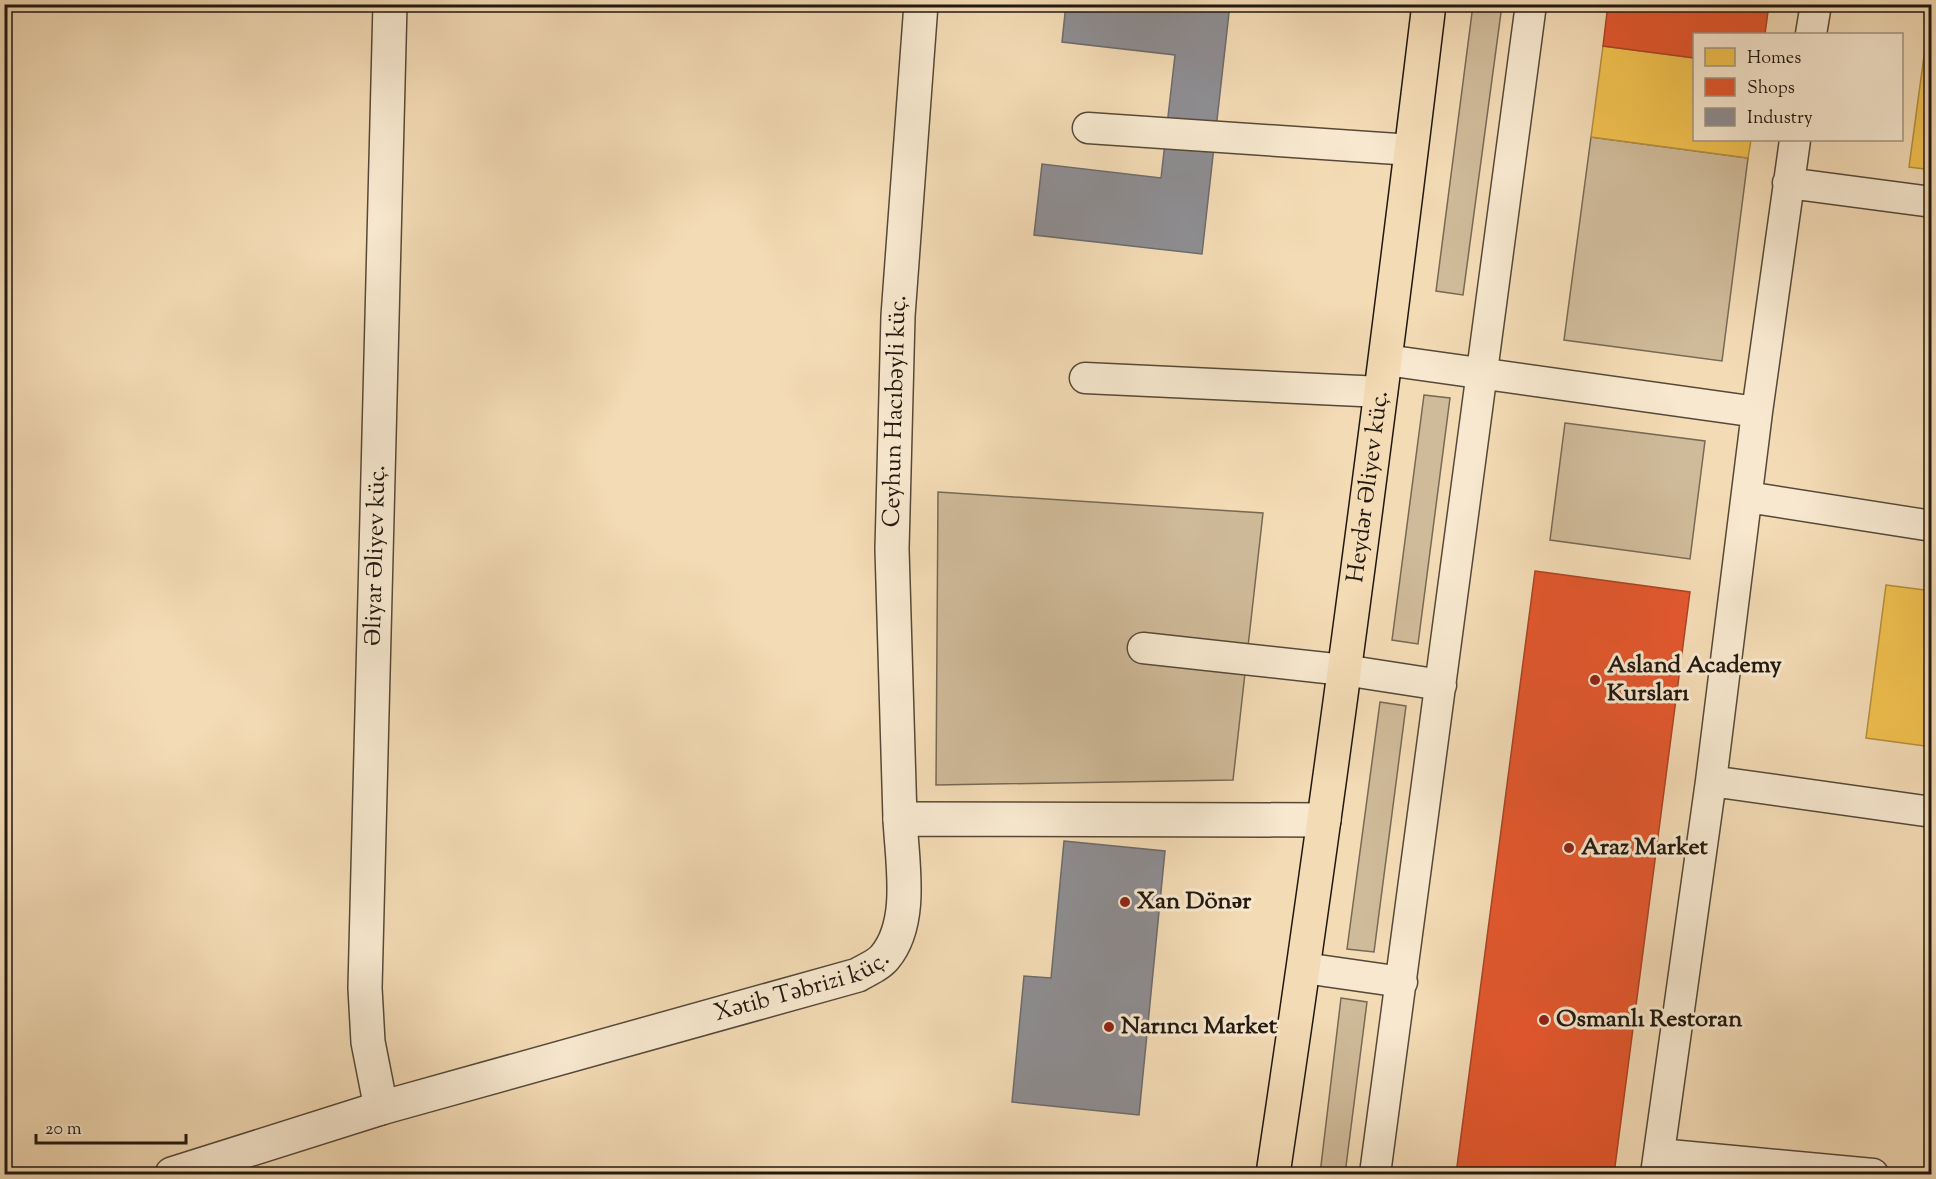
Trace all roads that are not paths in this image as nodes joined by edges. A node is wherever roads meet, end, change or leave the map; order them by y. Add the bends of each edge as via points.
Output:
1 (390, 4) edge
2 (921, 4) edge
3 (1429, 4) edge
4 (1531, 4) edge
5 (1816, 4) edge
6 (1811, 33) edge
7 (1088, 128) dead end
8 (1795, 141) edge
9 (1412, 150) junction
10 (1788, 183) junction
11 (1932, 202) edge
12 (1386, 360) junction
13 (1483, 373) junction
14 (1085, 378) dead end
15 (1382, 392) junction
16 (1757, 412) junction
17 (1747, 497) junction
18 (1932, 526) edge
19 (1143, 648) dead end
20 (1344, 670) junction
21 (1441, 686) junction
22 (1712, 781) junction
23 (1932, 812) edge
24 (900, 819) junction
25 (1324, 820) junction
26 (1304, 968) junction
27 (1402, 982) junction
28 (381, 1108) junction
29 (1658, 1165) edge
30 (172, 1174) edge
31 (1273, 1174) edge
32 (1375, 1174) edge
33 (1873, 1174) edge

1 - 28 street, Əliyar Əliyev küç. via 365,988 368,1042
2 - 24 street, Ceyhun Hacıbəyli küç. via 898,316 892,549
3 - 9 main road, Heydər Əliyev küç.
4 - 13 lane
5 - 6 lane
7 - 9 lane
8 - 10 lane
9 - 12 main road, Heydər Əliyev küç.
10 - 11 lane
10 - 16 lane
12 - 13 lane
12 - 15 main road, Heydər Əliyev küç.
13 - 16 lane
13 - 21 lane
14 - 15 lane
15 - 20 main road, Heydər Əliyev küç.
16 - 17 lane
17 - 18 lane
17 - 22 lane
19 - 20 lane
20 - 21 lane
20 - 25 main road, Heydər Əliyev küç.
21 - 27 lane
22 - 23 lane
22 - 29 lane
24 - 25 street
24 - 28 street, Xətib Təbrizi küç. via 904,913 898,936 884,959 858,975
25 - 26 main road, Heydər Əliyev küç.
26 - 27 lane
26 - 31 main road, Heydər Əliyev küç.
27 - 32 lane
28 - 30 street, Xətib Təbrizi küç.
29 - 33 lane

